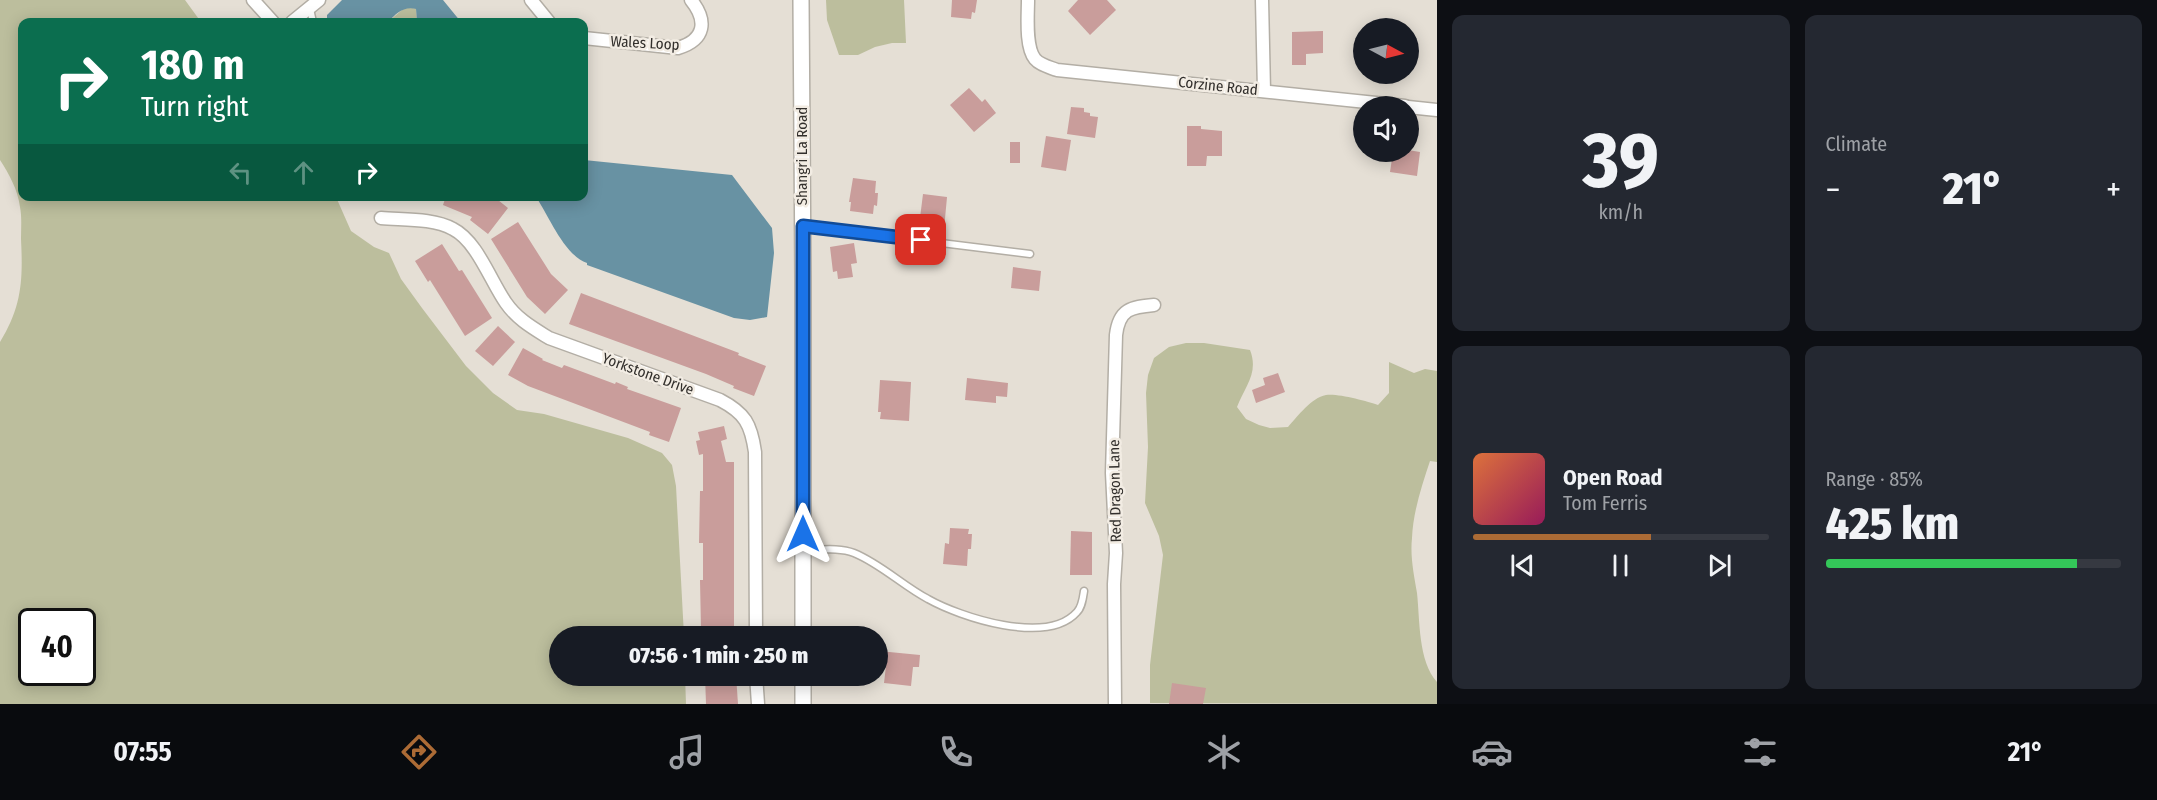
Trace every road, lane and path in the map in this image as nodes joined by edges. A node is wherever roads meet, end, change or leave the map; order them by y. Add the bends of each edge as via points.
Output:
1 (253, 0) edge
2 (531, 0) edge
3 (691, 0) edge
4 (801, 0) edge
5 (1028, 0) edge
6 (1262, 0) edge
7 (314, 4) edge
8 (269, 18) edge
9 (296, 18) edge
10 (546, 18) edge
11 (588, 38) edge
12 (1264, 91) junction
13 (1353, 101) edge
14 (1419, 108) edge
15 (1437, 110) edge
16 (381, 218) dead end
17 (803, 226) junction
18 (1030, 254) dead end
19 (1154, 305) dead end
20 (803, 550) junction
21 (1084, 591) dead end
22 (756, 626) edge
23 (803, 626) edge
24 (757, 686) edge
25 (803, 686) edge
26 (758, 704) edge
27 (803, 704) edge
28 (1115, 704) edge

1 - 8 street
2 - 10 street
3 - 11 street, Wales Loop via 702,20 700,34 691,44 678,48
4 - 17 street, Shangri La Road
5 - 12 street, Corzine Road via 1029,42 1034,58 1044,66
6 - 12 street
7 - 9 street
12 - 13 street, Corzine Road
14 - 15 street, Corzine Road
16 - 22 street, Yorkstone Drive via 436,223 454,229 470,244 507,304 531,327 549,338 720,399 745,418 755,452
17 - 18 lane
17 - 20 street, Shangri La Road
19 - 28 street, Red Dragon Lane via 1131,307 1117,321 1112,473
20 - 21 lane via 851,552 946,609 1010,627 1046,626 1070,618 1078,612
20 - 23 street, Shangri La Road
24 - 26 street
25 - 27 street

